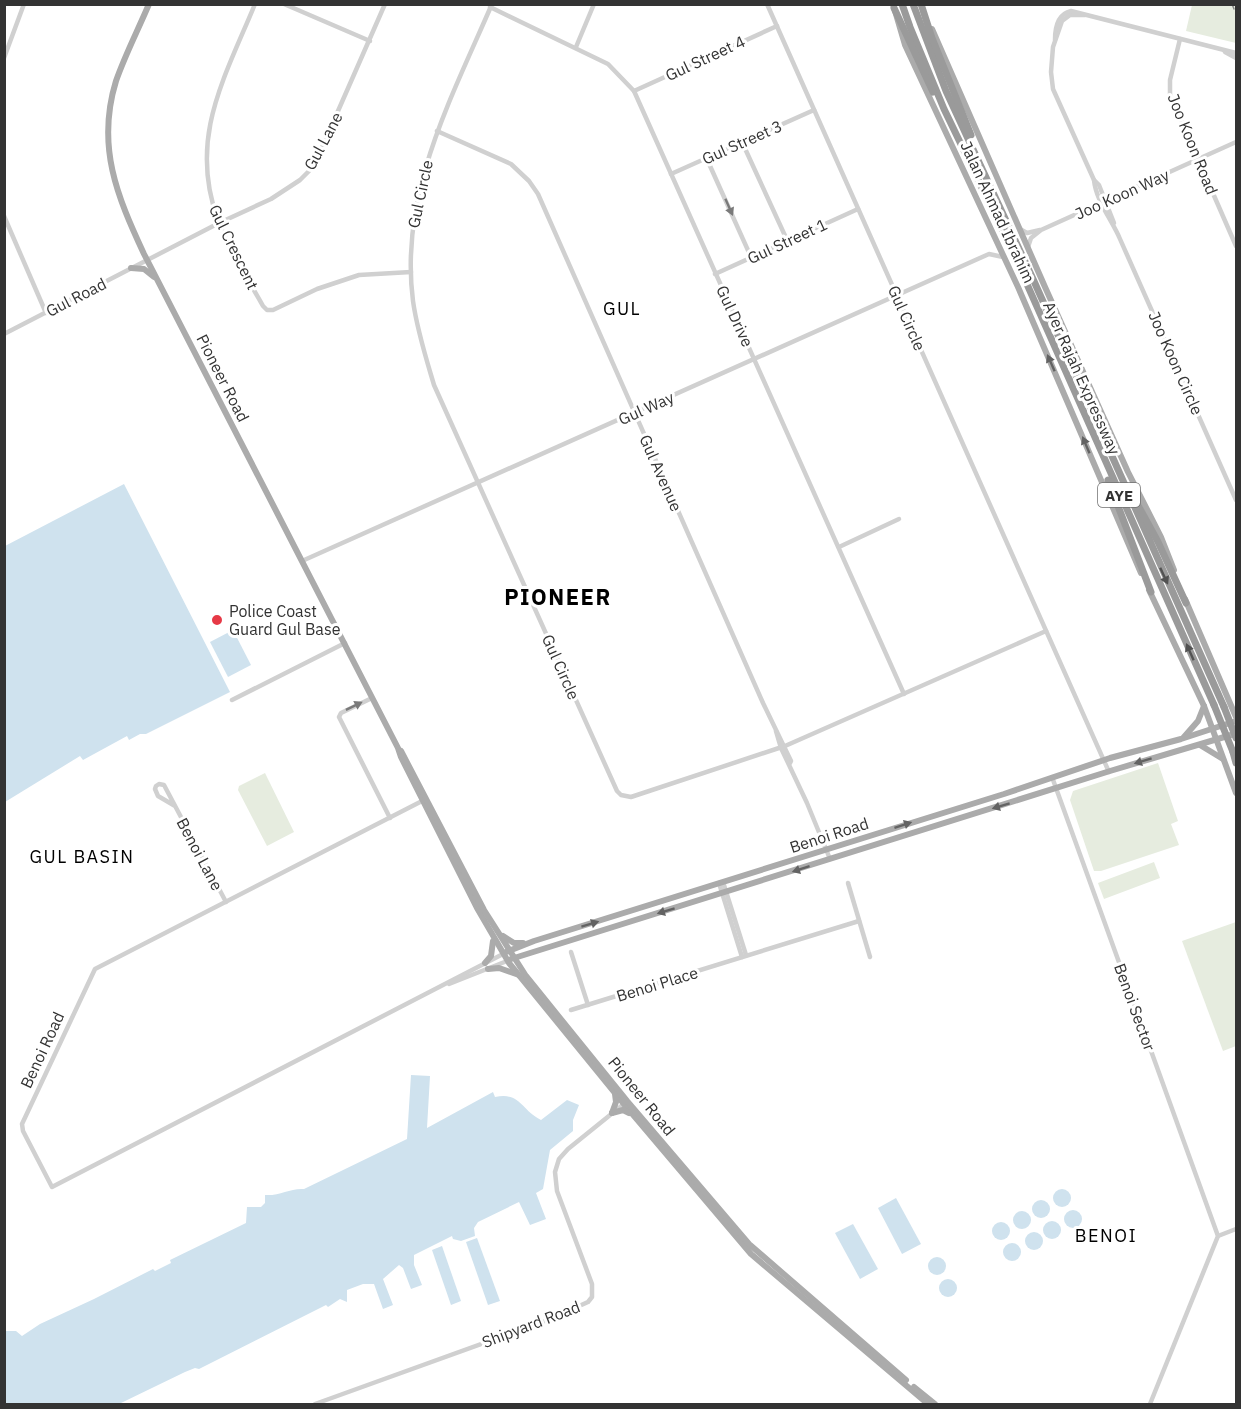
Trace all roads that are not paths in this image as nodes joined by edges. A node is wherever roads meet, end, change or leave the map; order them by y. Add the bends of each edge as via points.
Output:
1 (24, 4) edge
2 (149, 4) edge
3 (255, 4) edge
4 (284, 4) edge
5 (385, 4) edge
6 (594, 4) edge
7 (767, 4) edge
8 (903, 4) edge
9 (913, 4) edge
10 (921, 4) edge
11 (491, 6) edge
12 (893, 6) edge
13 (777, 26) junction
14 (1180, 39) junction
15 (370, 41) junction
16 (576, 47) junction
17 (1219, 49) junction
18 (1236, 53) edge
19 (4, 58) edge
20 (1236, 58) edge
21 (634, 91) junction
22 (945, 109) junction
23 (814, 110) junction
24 (437, 131) junction
25 (742, 142) junction
26 (1236, 142) edge
27 (706, 157) junction
28 (1198, 160) junction
29 (671, 174) junction
30 (994, 193) junction
31 (1104, 202) junction
32 (858, 209) junction
33 (4, 216) edge
34 (219, 223) junction
35 (1018, 227) junction
36 (1041, 230) junction
37 (995, 237) junction
38 (788, 240) junction
39 (1236, 246) edge
40 (1028, 250) junction
41 (989, 254) junction
42 (752, 257) junction
43 (147, 260) junction
44 (1005, 260) junction
45 (131, 268) junction
46 (411, 272) junction
47 (716, 274) junction
48 (160, 285) junction
49 (896, 296) junction
50 (46, 313) junction
51 (4, 334) edge
52 (754, 359) junction
53 (634, 413) junction
54 (1098, 447) junction
55 (478, 481) junction
56 (1124, 484) junction
57 (1236, 500) edge
58 (899, 519) dead end
59 (839, 547) junction
60 (302, 561) junction
61 (1151, 592) junction
62 (1186, 603) junction
63 (1046, 631) junction
64 (345, 643) junction
65 (904, 694) junction
66 (372, 698) junction
67 (232, 700) dead end
68 (1231, 705) edge
69 (1204, 706) junction
70 (1230, 730) edge
71 (1181, 739) junction
72 (1217, 741) junction
73 (1200, 745) junction
74 (783, 747) junction
75 (1104, 760) junction
76 (1225, 762) junction
77 (1236, 763) edge
78 (1109, 772) junction
79 (1052, 777) junction
80 (1056, 788) junction
81 (1236, 793) edge
82 (425, 800) junction
83 (175, 806) junction
84 (390, 818) junction
85 (827, 849) junction
86 (830, 859) junction
87 (721, 883) junction
88 (848, 883) dead end
89 (724, 893) junction
90 (226, 902) junction
91 (859, 921) junction
92 (495, 933) junction
93 (534, 941) junction
94 (506, 952) junction
95 (532, 952) junction
96 (571, 952) dead end
97 (744, 956) junction
98 (870, 957) dead end
99 (511, 959) junction
100 (486, 966) junction
101 (523, 976) junction
102 (588, 1005) junction
103 (571, 1010) dead end
104 (610, 1083) junction
105 (615, 1094) junction
106 (626, 1103) junction
107 (612, 1113) junction
108 (634, 1116) junction
109 (1236, 1229) edge
110 (1218, 1236) junction
111 (315, 1404) edge
112 (928, 1404) edge
113 (935, 1404) edge
114 (1150, 1404) edge

1 - 19 street
2 - 43 main road, Pioneer Road via 117,79 108,130 116,187
3 - 34 street, Gul Crescent via 220,87 209,130 206,175
4 - 15 street
5 - 15 street, Gul Lane
6 - 16 street
7 - 13 street, Gul Circle
8 - 22 highway, Ayer Rajah Expressway / AYE
9 - 30 highway, Ayer Rajah Expressway / AYE via 946,91
10 - 30 highway
10 - 35 main road, Jalan Ahmad Ibrahim
11 - 16 street, Gul Drive
11 - 24 street, Gul Circle
12 - 22 highway via 934,95
12 - 37 main road, Jalan Ahmad Ibrahim via 905,45
13 - 21 street, Gul Street 4
13 - 23 street, Gul Circle
14 - 17 street, Joo Koon Circle
14 - 28 street, Joo Koon Road via 1170,95
14 - 31 street, Joo Koon Circle via 1081,12 1071,11 1059,20 1051,61 1053,89
15 - 34 street, Gul Lane via 313,167 271,199
16 - 21 street, Gul Drive via 608,64
17 - 18 street, Joo Koon Circle
17 - 20 street, Joo Koon Circle
21 - 29 street, Gul Drive
22 - 54 highway, Ayer Rajah Expressway / AYE
23 - 25 street, Gul Street 3
23 - 32 street, Gul Circle
24 - 46 street, Gul Circle via 416,205
24 - 53 street, Gul Avenue via 511,164 529,181
25 - 27 street, Gul Street 3
25 - 38 street
26 - 28 street, Joo Koon Way
27 - 29 street, Gul Street 3
27 -> 42 street
28 - 31 street, Joo Koon Way
28 - 39 street, Joo Koon Road
29 - 47 street, Gul Drive
30 - 56 highway, Ayer Rajah Expressway / AYE
31 - 36 street, Joo Koon Way
31 - 57 street, Joo Koon Circle
32 - 38 street, Gul Street 1
32 - 49 street, Gul Circle
33 - 50 street
34 - 43 street, Gul Lane
34 - 46 street, Gul Crescent via 267,310 359,275
35 - 36 street via 1027,233
35 - 40 main road, Jalan Ahmad Ibrahim
36 - 40 street via 1029,241
37 - 41 street
37 - 44 main road, Jalan Ahmad Ibrahim
38 - 42 street, Gul Street 1
40 - 62 main road, Jalan Ahmad Ibrahim via 1161,537
41 - 44 street
41 - 49 street, Gul Way
42 - 47 street, Gul Street 1
43 - 45 street, Gul Road
43 - 48 main road, Pioneer Road
61 -> 44 main road, Jalan Ahmad Ibrahim via 1125,541
45 - 48 main road via 147,271
45 - 50 street, Gul Road
46 - 55 street, Gul Circle via 420,340 434,385
47 - 52 street, Gul Drive
48 - 60 main road, Pioneer Road
49 - 52 street, Gul Way
49 - 63 street, Gul Circle
50 - 51 street, Gul Road
52 - 53 street, Gul Way
52 - 59 street, Gul Drive
53 - 55 street, Gul Way
53 - 74 street, Gul Avenue
54 - 61 highway
77 -> 54 highway, Ayer Rajah Expressway / AYE, bridge via 1214,705
55 - 60 street, Gul Way
55 - 74 street, Gul Circle via 621,795 631,797
56 - 62 highway via 1158,542
56 -> 68 highway, Ayer Rajah Expressway / AYE
58 - 59 street
59 - 65 street, Gul Drive
60 - 64 main road, Pioneer Road
61 - 69 main road, Jalan Ahmad Ibrahim
62 - 68 main road, Jalan Ahmad Ibrahim
63 - 65 street, Gul Circle
63 - 75 street, Gul Circle
64 - 66 main road, Pioneer Road
64 - 67 street
65 - 74 street, Gul Circle
66 - 82 main road, Pioneer Road via 405,755
84 -> 66 street via 340,718 341,713
68 - 70 highway, Ayer Rajah Expressway / AYE, bridge
68 - 70 main road, Jalan Ahmad Ibrahim
69 - 70 main road, Jalan Ahmad Ibrahim
69 - 70 main road
69 - 71 main road via 1198,721
70 - 71 main road, Benoi Road
70 - 72 main road, Jalan Ahmad Ibrahim
70 - 72 main road, Benoi Road
70 - 76 main road
71 - 75 main road, Benoi Road
72 - 73 main road, Benoi Road
72 - 76 main road, Jalan Ahmad Ibrahim
73 - 76 main road
73 -> 78 main road, Benoi Road
74 - 85 street, Gul Avenue
75 - 78 street, Gul Circle
75 - 79 main road, Benoi Road
76 - 81 main road, Jalan Ahmad Ibrahim
78 - 80 main road, Benoi Road
79 - 80 street, Benoi Sector
85 -> 79 main road, Benoi Road
80 -> 86 main road, Benoi Road
80 - 110 street, Benoi Sector
82 - 84 street, Benoi Road
82 - 92 main road, Pioneer Road
83 - 83 street, Benoi Lane via 158,796 156,786 164,785
83 - 90 street, Benoi Lane
84 - 90 street, Benoi Road
85 - 86 street, Gul Avenue
85 - 87 main road, Benoi Road
86 -> 89 main road, Benoi Road
87 - 89 street
93 -> 87 main road, Benoi Road
88 - 91 street
89 -> 95 main road, Benoi Road
89 - 97 street
90 - 100 street, Benoi Road via 93,972 22,1125 52,1187
91 - 97 street, Benoi Place
91 - 98 street
92 - 93 main road via 514,943
92 - 94 main road, Pioneer Road
92 - 100 main road via 494,951
93 - 94 main road, Benoi Road
94 - 99 main road, Pioneer Road
94 - 100 street, Benoi Road
95 - 99 main road, Benoi Road
95 - 101 main road via 524,961
96 - 102 street
97 - 102 street, Benoi Place
99 - 100 street, Benoi Road
99 - 101 main road, Pioneer Road
100 - 101 main road
101 - 104 main road, Pioneer Road
102 - 103 street, Benoi Place
104 - 105 main road, Pioneer Road
104 - 106 main road, Pioneer Road
105 - 106 main road, Pioneer Road
105 - 107 main road
106 - 107 street, Shipyard Road
106 - 108 main road, Pioneer Road
106 - 113 main road, Pioneer Road via 749,1244
107 - 108 main road via 623,1110
107 - 111 street, Shipyard Road via 568,1149 555,1172 557,1191 592,1284 588,1302
108 - 112 main road, Pioneer Road via 751,1254
109 - 110 street
110 - 114 street

